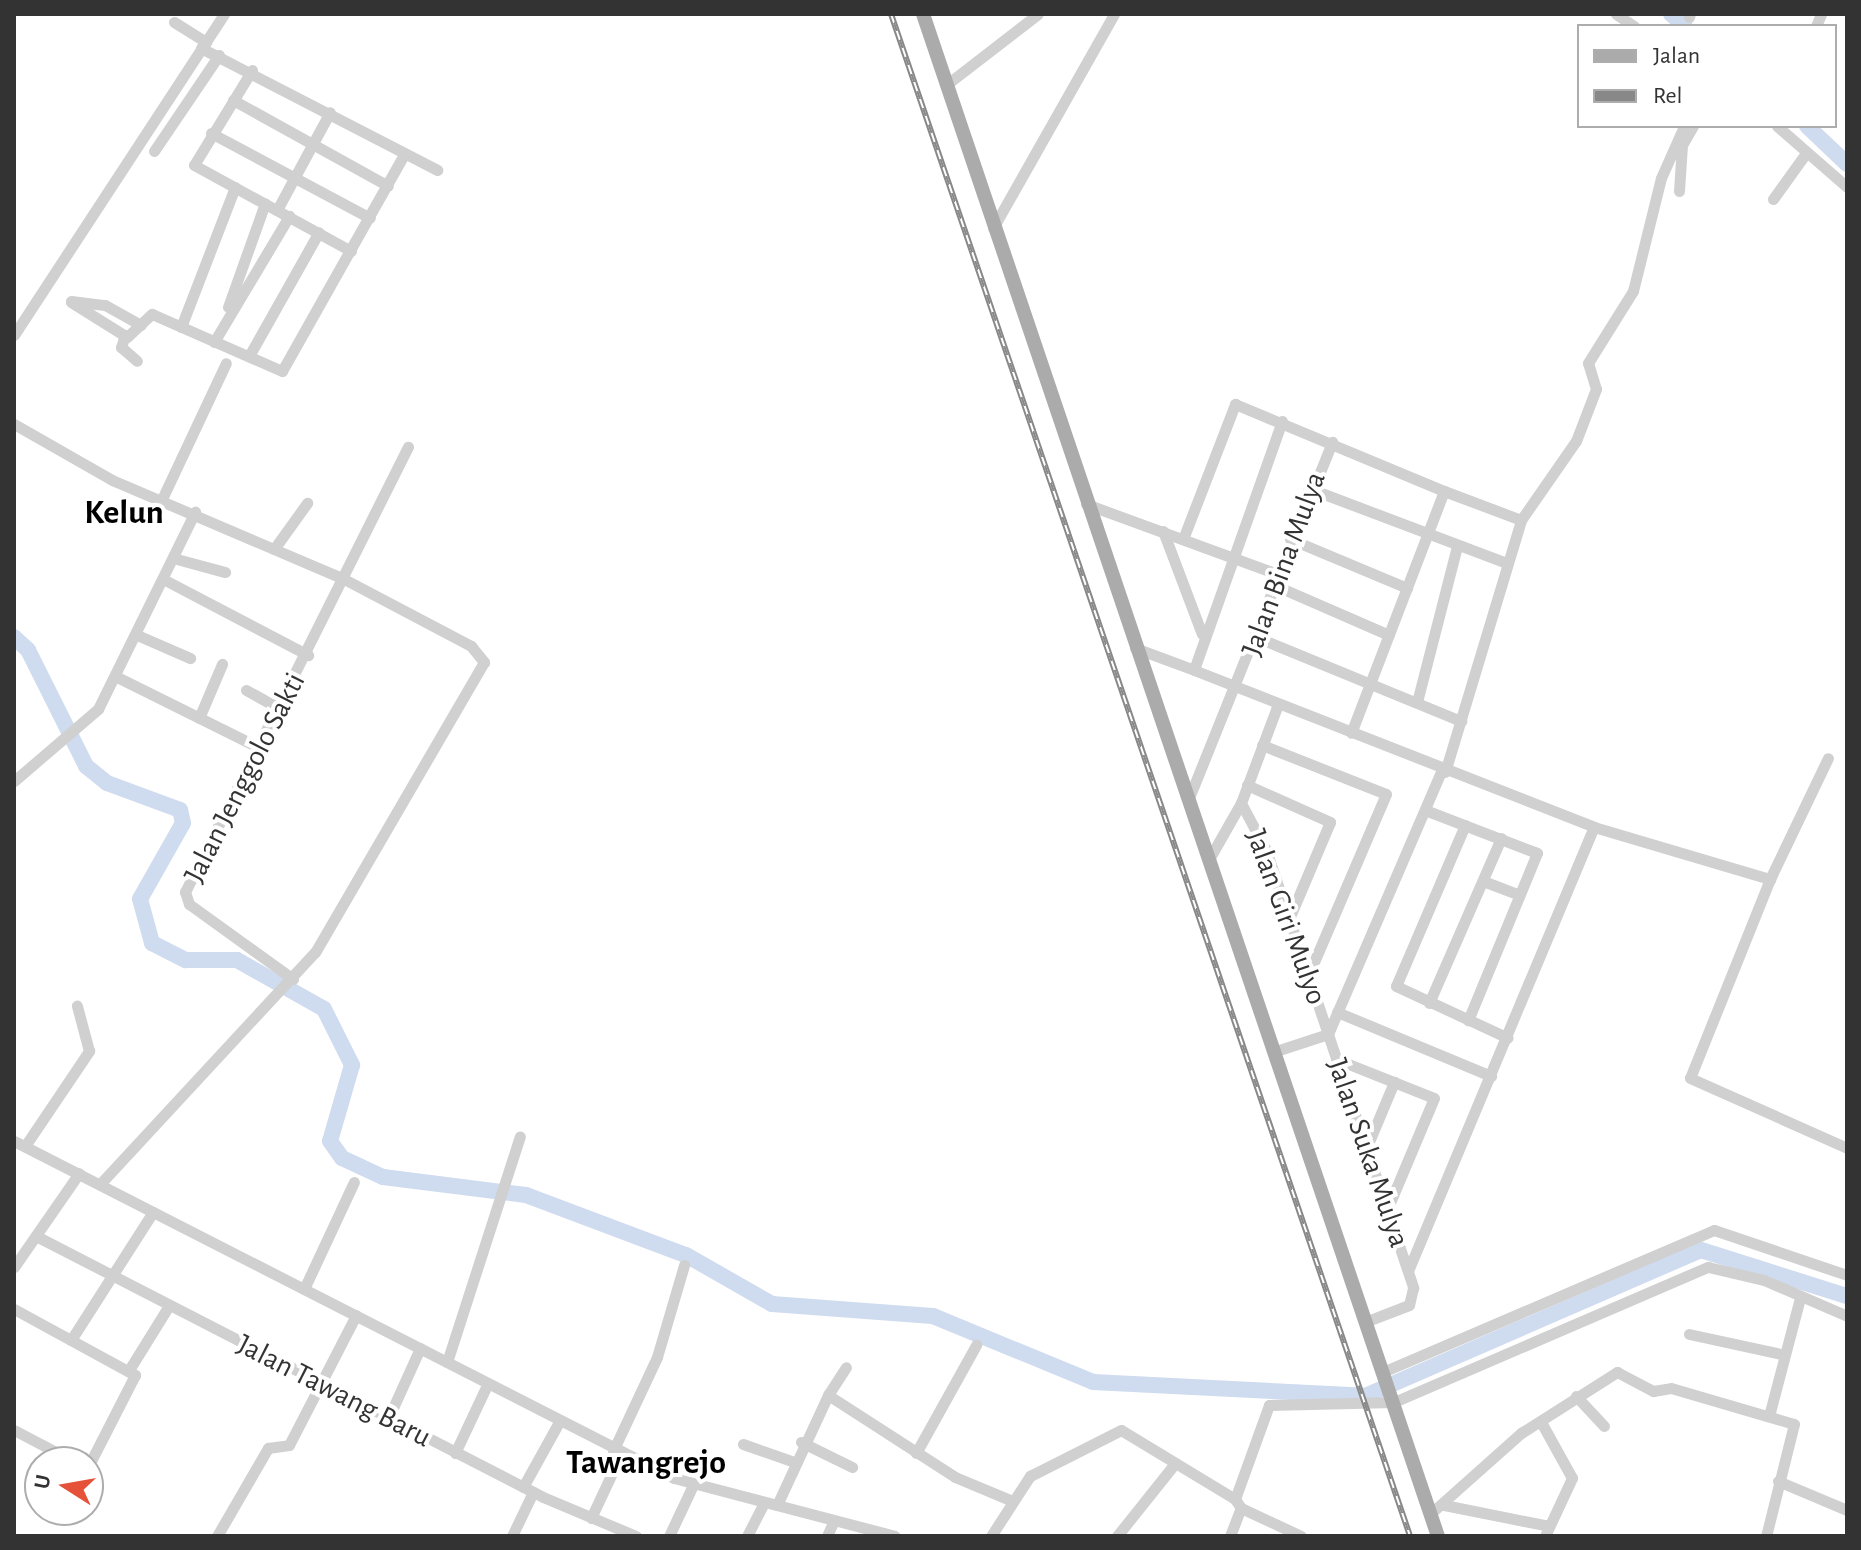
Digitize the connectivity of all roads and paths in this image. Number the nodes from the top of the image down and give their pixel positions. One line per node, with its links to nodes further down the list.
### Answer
1 (224, 14): 6 (street)
2 (923, 14): 9 (main road)
3 (1038, 14): 9 (street)
4 (1114, 14): 31 (street)
5 (174, 22): 6 (street)
6 (203, 45): 7 (street); 37 (street)
7 (219, 55): 8 (street); 17 (street)
8 (252, 70): 10 (street); 11 (street)
9 (946, 85): 31 (main road)
10 (233, 100): 15 (street); 16 (street)
11 (330, 112): 16 (street); 18 (street)
12 (1683, 128): 53 (street)
13 (1692, 128): 25 (street)
14 (1779, 128): 19 (street)
15 (211, 133): 21 (street); 23 (street)
16 (313, 144): 21 (street); 22 (street)
17 (154, 151)
18 (405, 153): 20 (street); 22 (street)
19 (1806, 153): 24 (street); 26 (street)
20 (437, 170)
21 (295, 176): 28 (street); 30 (street)
22 (388, 186): 30 (street)
23 (235, 187): 27 (street); 35 (street)
24 (1847, 187)
25 (1679, 191)
26 (1773, 199)
27 (265, 203): 28 (street); 36 (street)
28 (277, 210): 29 (street)
29 (289, 216): 32 (street); 36 (street)
30 (370, 218): 33 (street)
31 (993, 228): 51 (main road)
32 (319, 232): 33 (street); 40 (street)
33 (351, 251): 40 (street)
34 (141, 325): 35 (street); 38 (street); 38 (street)
35 (181, 327): 39 (street)
36 (220, 330): 39 (street)
37 (14, 335)
38 (125, 335): 41 (street)
39 (214, 342): 40 (street)
40 (249, 356)
41 (137, 361)
42 (226, 363): 49 (street)
43 (1282, 421): 45 (street); 56 (street); 60 (street)
44 (14, 424): 49 (street)
45 (1332, 442): 47 (street, Jalan Bina Mulya); 48 (street)
46 (408, 447): 65 (street, Jalan Jenggolo Sakti)
47 (1308, 488): 55 (street); 57 (street, Jalan Bina Mulya)
48 (1444, 491): 53 (street); 55 (street)
49 (162, 499): 52 (street)
50 (307, 503): 59 (street)
51 (1085, 504): 54 (street); 72 (main road)
52 (195, 512): 59 (street); 61 (street)
53 (1521, 520): 62 (street)
54 (1163, 531): 56 (street); 69 (street)
55 (1428, 536): 58 (street); 67 (street)
56 (1183, 539): 60 (street)
57 (1290, 539): 66 (street, Jalan Bina Mulya); 67 (street)
58 (1457, 546): 62 (street); 81 (street)
59 (274, 549): 65 (street)
60 (1228, 557): 66 (street); 69 (street)
61 (173, 558): 63 (street); 64 (street)
62 (1506, 563): 85 (street)
63 (225, 572)
64 (163, 579): 68 (street); 73 (street)
65 (344, 579): 73 (street, Jalan Jenggolo Sakti); 105 (street)
66 (1275, 580): 70 (street); 71 (street, Jalan Bina Mulya)
67 (1407, 588): 70 (street)
68 (137, 635): 74 (street); 77 (street)
69 (1202, 635): 76 (street)
70 (1389, 635): 78 (street)
71 (1256, 637): 78 (street); 79 (street, Jalan Bina Mulya)
72 (1135, 647): 76 (street); 93 (main road)
73 (308, 655): 83 (street, Jalan Jenggolo Sakti)
74 (190, 658)
75 (222, 664): 84 (street)
76 (1194, 670): 79 (street)
77 (117, 677): 84 (street); 91 (street)
78 (1371, 684): 81 (street); 86 (street)
79 (1238, 687): 82 (street); 93 (street, Jalan Bina Mulya)
80 (246, 690): 83 (street)
81 (1417, 702): 85 (street)
82 (1278, 704): 86 (street); 87 (street)
83 (280, 709): 88 (street, Jalan Jenggolo Sakti)
84 (199, 718): 88 (street)
85 (1461, 721): 90 (street)
86 (1351, 733): 90 (street)
87 (1262, 745): 92 (street); 104 (street)
88 (260, 748): 105 (street, Jalan Jenggolo Sakti)
89 (1828, 758): 100 (street)
90 (1443, 772): 95 (street); 97 (street)
91 (14, 781)
92 (1247, 785): 94 (street); 103 (street)
93 (1189, 798): 99 (main road)
94 (1241, 803): 99 (street); 103 (street, Jalan Giri Mulyo)
95 (1425, 810): 96 (street); 108 (street)
96 (1465, 825): 98 (street); 106 (street)
97 (1594, 827): 100 (street); 111 (street)
98 (1501, 838): 101 (street); 102 (street)
99 (1208, 861): 112 (main road)
100 (1770, 879): 118 (street)
101 (1483, 881): 102 (street); 106 (street)
102 (1519, 895): 109 (street)
103 (1289, 919): 104 (street, Jalan Giri Mulyo)
104 (1308, 976): 110 (street, Jalan Giri Mulyo)
105 (292, 980): 122 (street)
106 (1429, 1003): 109 (street)
107 (77, 1006): 117 (street)
108 (1337, 1012): 110 (street); 114 (street)
109 (1468, 1020): 111 (street)
110 (1328, 1034): 112 (street); 113 (street, Jalan Suka Mulya)
111 (1508, 1038): 114 (street)
112 (1273, 1052): 137 (main road)
113 (1336, 1059): 115 (street); 119 (street, Jalan Suka Mulya)
114 (1491, 1076): 128 (street)
115 (1394, 1082): 119 (street); 123 (street)
116 (520, 1136): 143 (street)
117 (19, 1144): 120 (street)
118 (1847, 1148)
119 (1366, 1149): 123 (street, Jalan Suka Mulya)
120 (79, 1173): 122 (street); 125 (street)
121 (354, 1182): 131 (street)
122 (100, 1184): 124 (street)
123 (1387, 1210): 128 (street, Jalan Suka Mulya)
124 (153, 1212): 130 (street); 131 (street)
125 (36, 1236): 127 (street); 130 (street, Jalan Tawang Baru)
126 (684, 1265): 162 (street)
127 (14, 1267)
128 (1408, 1271): 137 (street)
129 (1847, 1275): 146 (street)
130 (110, 1276): 133 (street, Jalan Tawang Baru); 139 (street)
131 (304, 1289): 135 (street)
132 (1800, 1298): 136 (street); 142 (street); 151 (street)
133 (168, 1307): 145 (street); 148 (street, Jalan Tawang Baru)
134 (16, 1315): 139 (street)
135 (356, 1315): 141 (street); 148 (street)
136 (1847, 1316)
137 (1365, 1322): 146 (main road)
138 (1689, 1334): 142 (street)
139 (71, 1340): 145 (street)
140 (976, 1345): 164 (street)
141 (420, 1348): 143 (street); 153 (street)
142 (1781, 1354): 152 (street)
143 (447, 1362): 147 (street)
144 (846, 1367): 149 (street)
145 (129, 1370): 161 (street)
146 (1386, 1374): 151 (main road)
147 (488, 1383): 154 (street); 163 (street)
148 (321, 1385): 153 (street, Jalan Tawang Baru); 181 (street)
149 (828, 1395): 158 (street); 164 (street)
150 (1576, 1396): 152 (street); 155 (street); 156 (street)
151 (1394, 1400): 173 (street); 177 (main road)
152 (1769, 1416): 168 (street)
153 (388, 1419): 163 (street, Jalan Tawang Baru)
154 (559, 1422): 162 (street); 170 (street)
155 (1541, 1422): 175 (street); 180 (street)
156 (1604, 1426)
157 (14, 1430): 160 (street)
158 (801, 1442): 165 (street); 166 (street)
159 (743, 1444): 165 (street)
160 (44, 1446)
161 (99, 1446)
162 (617, 1452): 169 (street); 178 (street)
163 (455, 1453): 170 (street, Jalan Tawang Baru)
164 (916, 1453): 171 (street)
165 (794, 1462): 174 (street)
166 (852, 1467)
167 (1172, 1467): 171 (street); 173 (street); 189 (street)
168 (1778, 1481): 176 (street); 193 (street)
169 (693, 1485): 172 (street); 184 (street)
170 (528, 1489): 178 (street, Jalan Tawang Baru); 182 (street)
171 (1010, 1500): 188 (street)
172 (764, 1502): 174 (street); 185 (street)
173 (1238, 1503): 190 (street); 191 (street)
174 (777, 1505): 179 (street)
175 (1444, 1505): 177 (street); 180 (street)
176 (1847, 1510)
177 (1430, 1514): 192 (main road)
178 (591, 1518): 183 (street, Jalan Tawang Baru)
179 (834, 1520): 186 (street); 187 (street)
180 (1547, 1531)
181 (217, 1536)
182 (512, 1536)
183 (636, 1536)
184 (669, 1536)
185 (747, 1536)
186 (827, 1536)
187 (894, 1536)
188 (991, 1536)
189 (1117, 1536)
190 (1230, 1536)
191 (1301, 1536)
192 (1438, 1536)
193 (1766, 1536)

